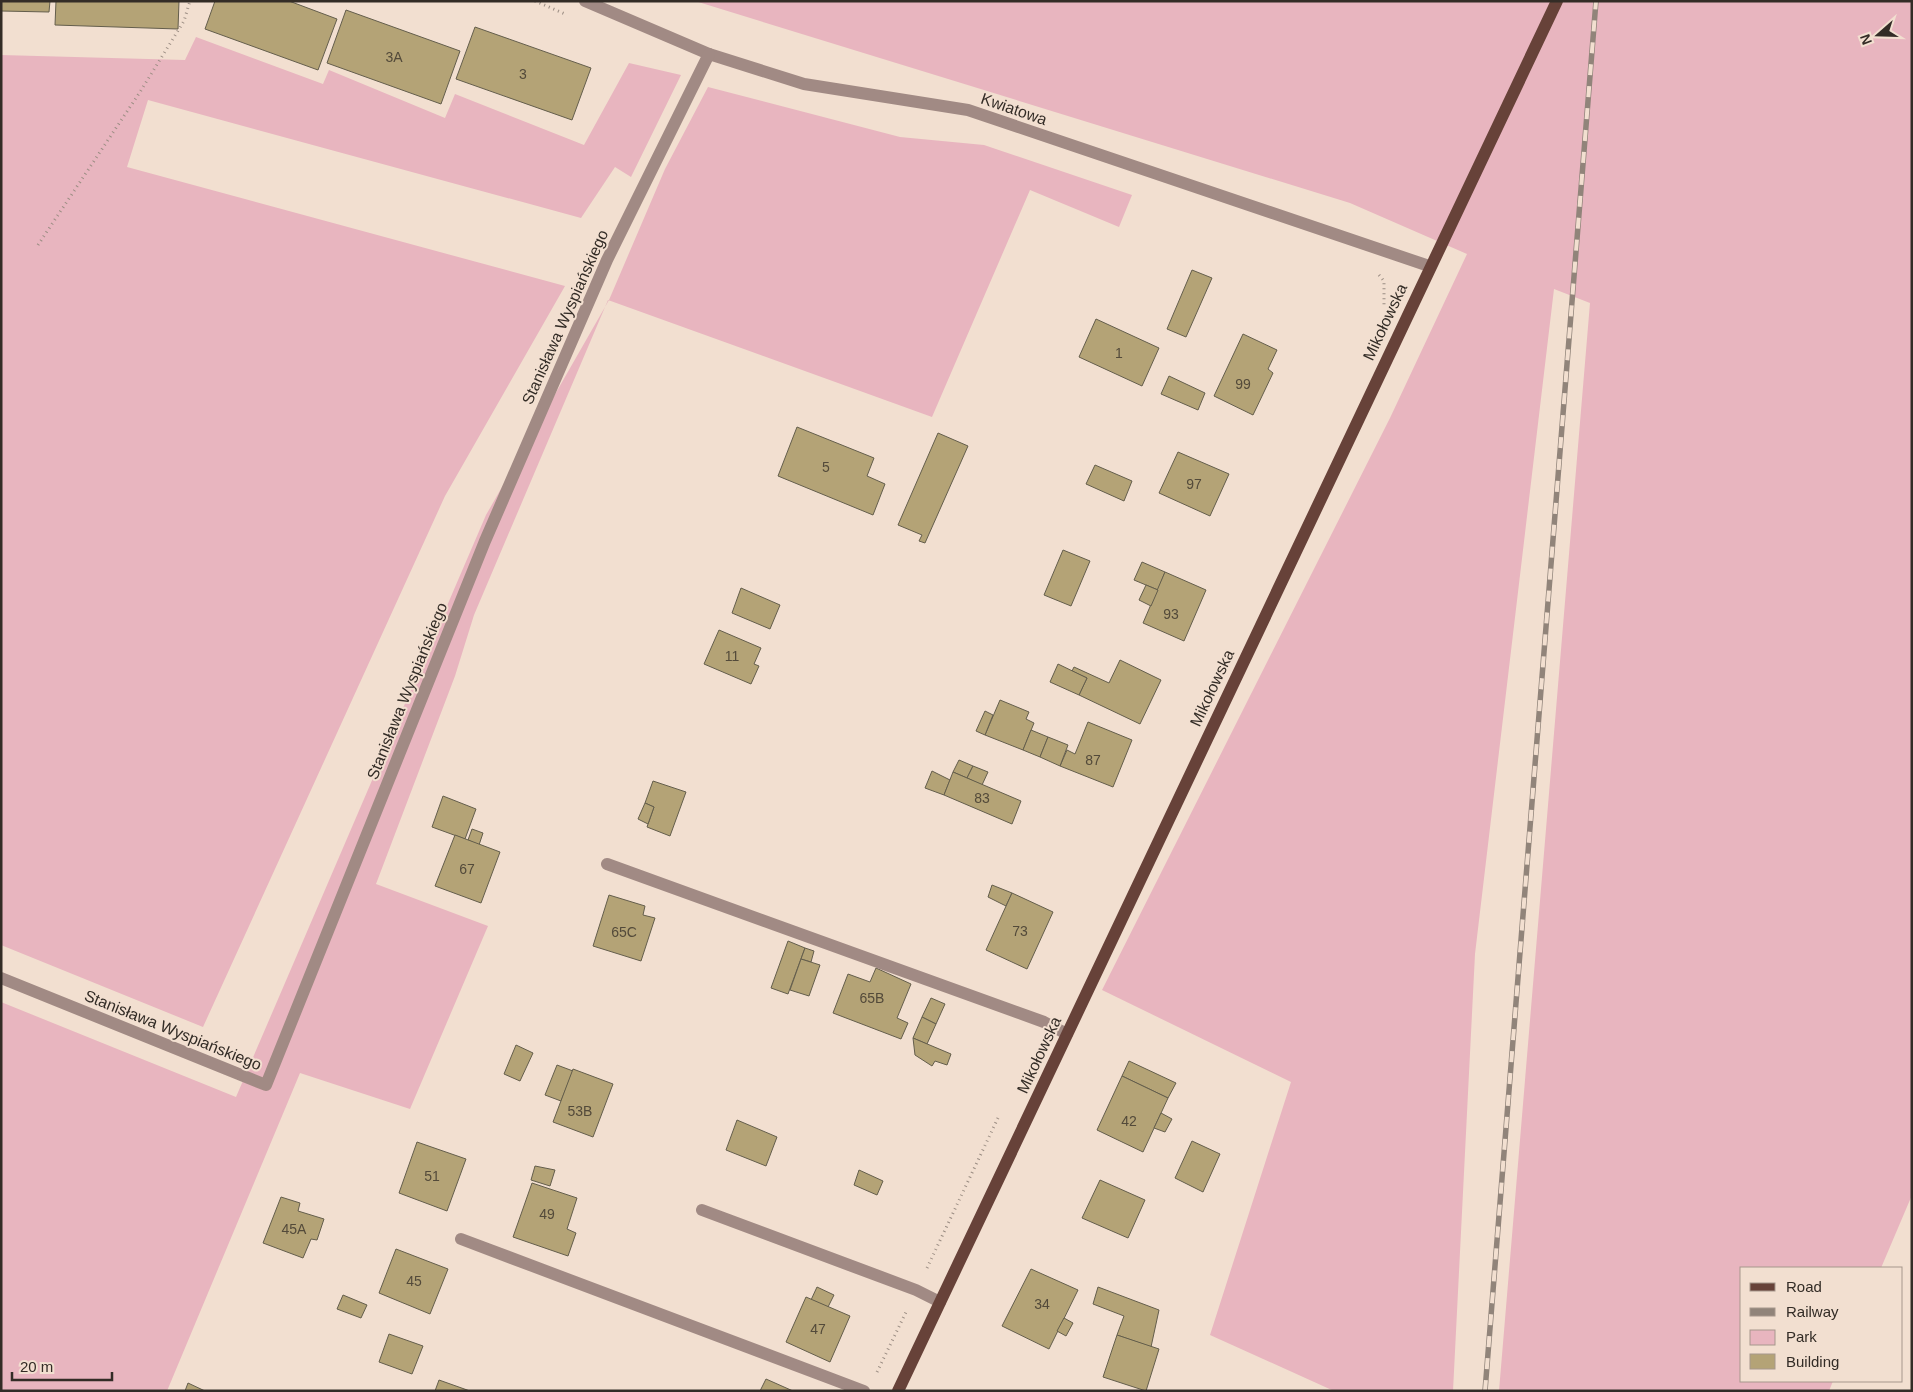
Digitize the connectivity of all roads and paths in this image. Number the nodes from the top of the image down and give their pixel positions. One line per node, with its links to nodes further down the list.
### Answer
1 (190, 1): 7 (path)
2 (535, 1): 5 (path)
3 (585, 1): 6 (street, Kwiatowa)
4 (1557, 1): 8 (main road, Mikołowska)
5 (567, 14)
6 (709, 54): 8 (street, Kwiatowa); 12 (street, Stanisława Wyspiańskiego)
7 (38, 245)
8 (1430, 266): 13 (main road, Mikołowska)
9 (1377, 272): 10 (path)
10 (1380, 315)
11 (607, 864): 13 (street)
12 (1, 978)
13 (1067, 1034): 18 (main road, Mikołowska)
14 (1000, 1114): 17 (path)
15 (702, 1210): 17 (street)
16 (462, 1239): 20 (street)
17 (916, 1290): 18 (street); 19 (path)
18 (940, 1302): 21 (main road, Mikołowska)
19 (876, 1374)
20 (864, 1391)
21 (898, 1391)

